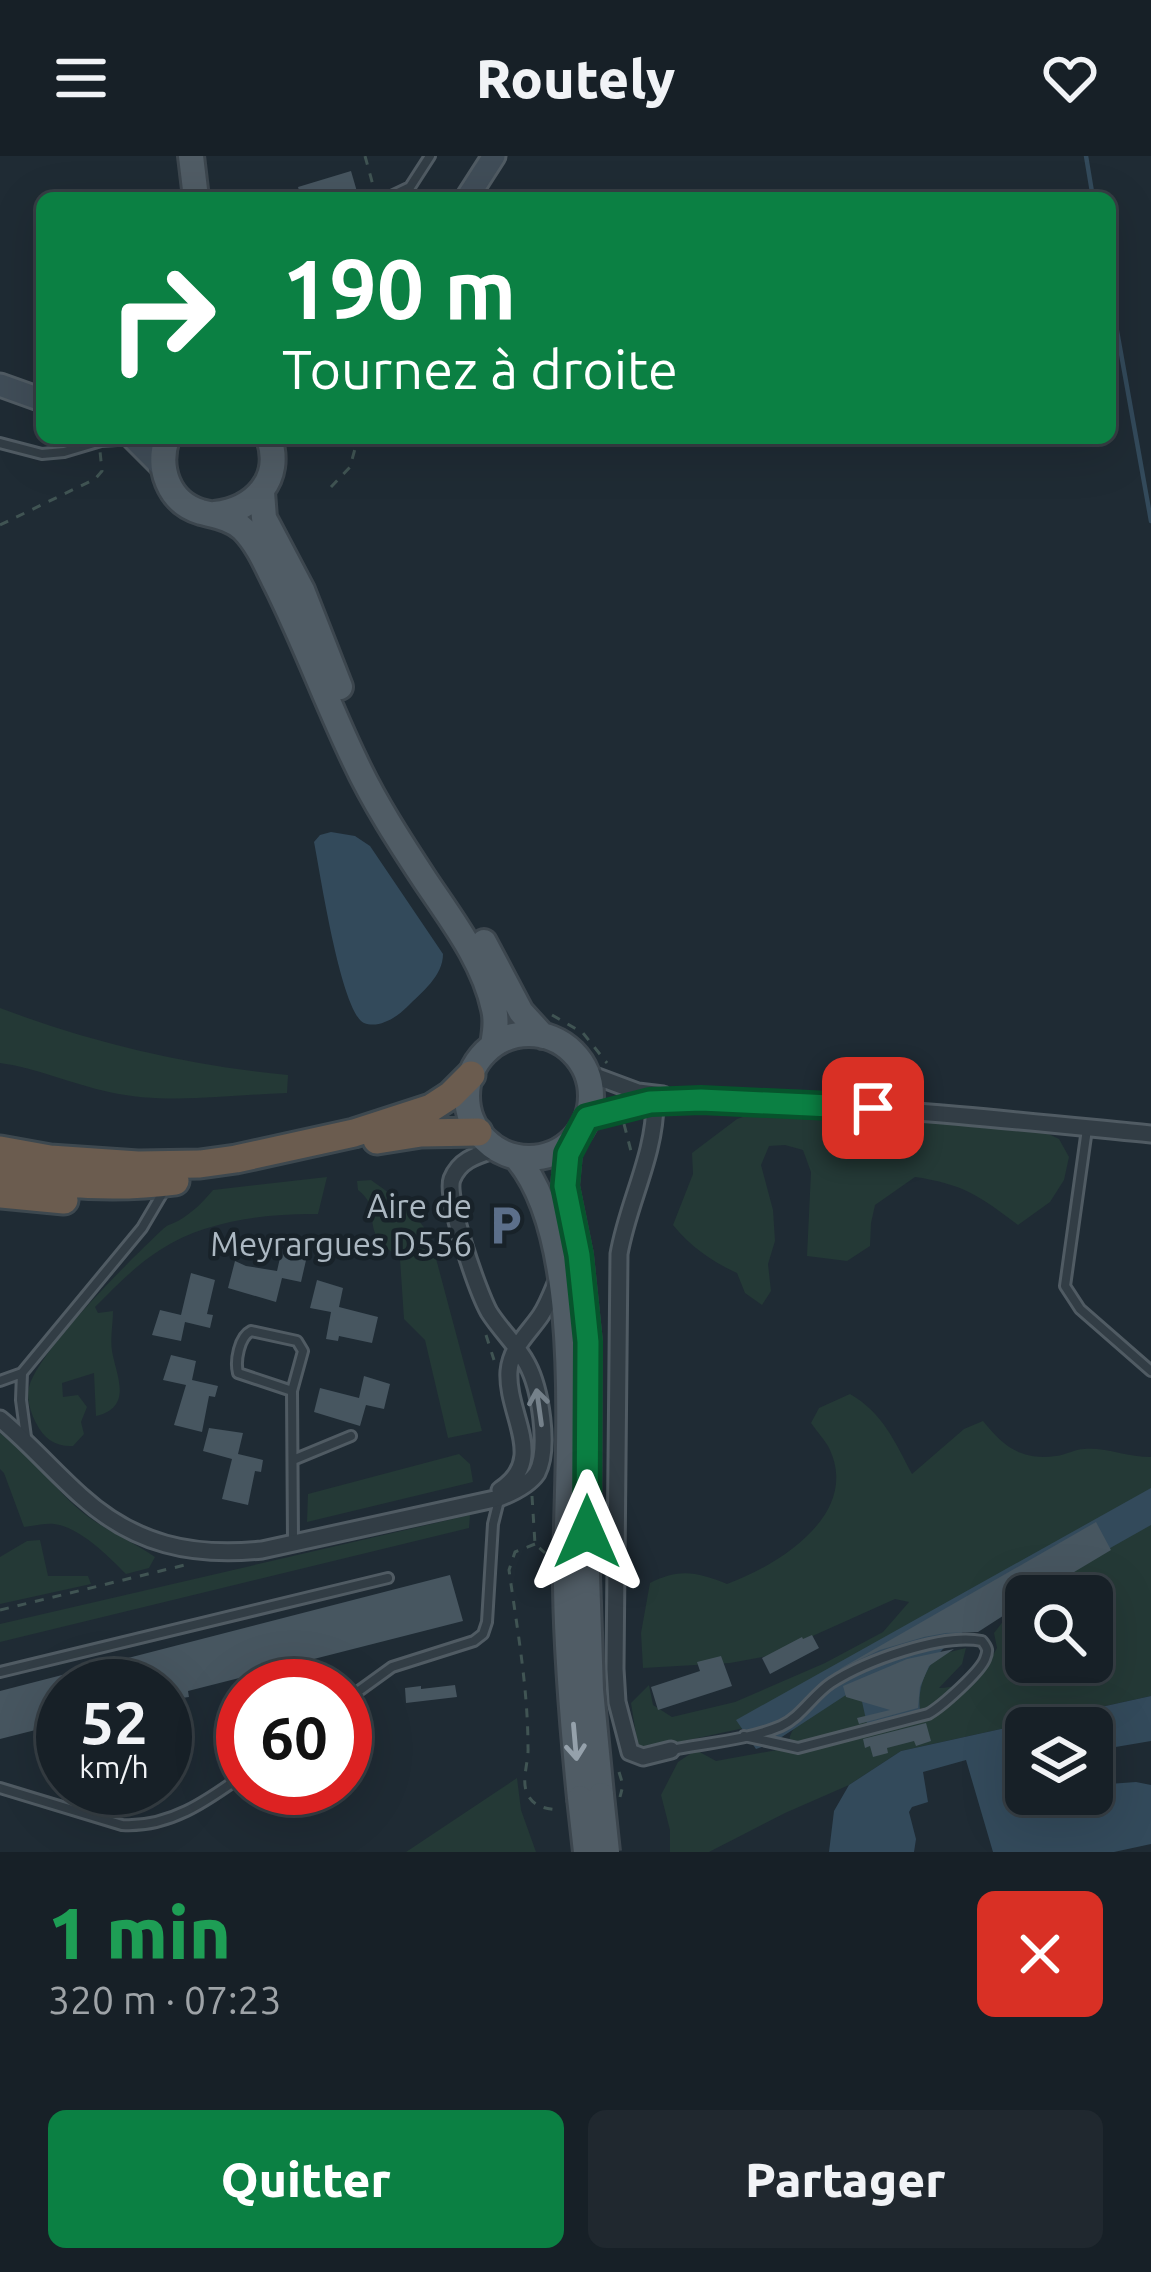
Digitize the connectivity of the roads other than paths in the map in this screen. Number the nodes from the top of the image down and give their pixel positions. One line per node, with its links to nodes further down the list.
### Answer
1 (186, 156): 4 (main road); 5 (main road)
2 (430, 156): 6 (lane)
3 (494, 156): 7 (main road)
4 (187, 192)
5 (195, 192)
6 (400, 192)
7 (471, 192)
8 (0, 385): 9 (main road)
9 (36, 398)
10 (0, 443): 11 (lane)
11 (92, 444)
12 (139, 444): 15 (main road)
13 (165, 444): 15 (main road)
14 (275, 444): 16 (main road)
15 (162, 467): 17 (main road)
16 (262, 492): 17 (main road); 18 (main road)
17 (215, 514): 19 (main road)
18 (544, 1024): 19 (main road); 20 (main road)
19 (493, 1045): 21 (main road)
20 (598, 1070): 22 (street); 24 (main road)
21 (470, 1075): 28 (main road); 31 (highway)
22 (701, 1100): 23 (street); 25 (street)
23 (655, 1102): 24 (street); 52 (street)
24 (580, 1128): 28 (main road); 55 (main road)
25 (1087, 1128): 27 (street); 37 (lane)
26 (0, 1134): 31 (highway)
27 (1151, 1134)
28 (497, 1146): 33 (highway); 35 (main road); 36 (street)
29 (0, 1150): 31 (highway)
30 (0, 1160): 31 (highway)
31 (118, 1173): 32 (highway); 33 (highway)
32 (0, 1174)
33 (168, 1182): 34 (highway); 38 (lane)
34 (0, 1194)
35 (560, 1275): 36 (street); 55 (main road, one-way to 55)
36 (516, 1347): 45 (street, one-way to 36); 46 (street)
37 (1151, 1371)
38 (22, 1373): 39 (lane); 43 (lane)
39 (0, 1381)
40 (292, 1391): 40 (lane); 44 (lane)
41 (0, 1419): 43 (street)
42 (351, 1436): 44 (lane)
43 (26, 1441): 47 (street)
44 (292, 1460): 47 (lane)
45 (499, 1498): 46 (street); 50 (lane)
46 (464, 1505): 47 (street)
47 (293, 1543)
48 (388, 1577): 49 (lane)
49 (0, 1672)
50 (372, 1681)
51 (744, 1736): 51 (lane); 52 (lane)
52 (671, 1750)
53 (0, 1788): 54 (lane)
54 (216, 1795)
55 (590, 1796): 56 (main road, bridge); 57 (main road, bridge)
56 (586, 1852)
57 (607, 1852)

